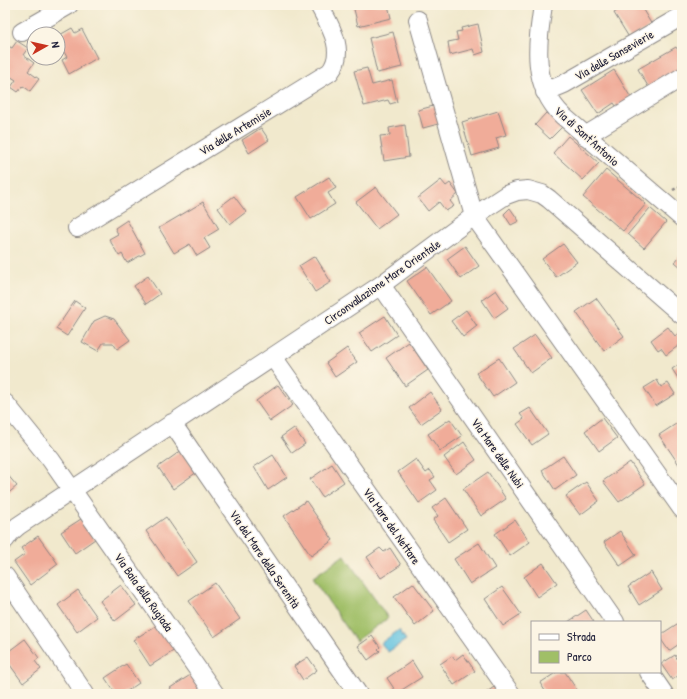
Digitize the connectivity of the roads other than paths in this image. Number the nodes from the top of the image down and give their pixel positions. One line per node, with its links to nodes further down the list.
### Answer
1 (69, 5): 6 (street)
2 (319, 5): 12 (street, Via delle Artemisie)
3 (543, 5): 8 (street, Via di Sant'Antonio)
4 (682, 16): 8 (street, Via delle Sansevierie)
5 (418, 20): 10 (street)
6 (22, 32)
7 (682, 77): 9 (street)
8 (545, 92): 9 (street, Via di Sant'Antonio)
9 (585, 136): 11 (street, Via di Sant'Antonio)
10 (474, 216): 13 (street, Circonvallazione Mare Orientale); 14 (street, Circonvallazione Mare Orientale); 19 (street)
11 (682, 218)
12 (77, 228)
13 (381, 285): 15 (street, Circonvallazione Mare Orientale); 22 (street, Via Mare delle Nubi)
14 (682, 314)
15 (273, 357): 17 (street, Circonvallazione Mare Orientale); 27 (street, Via Mare del Nettare)
16 (5, 403): 18 (street)
17 (172, 423): 18 (street, Circonvallazione Mare Orientale); 26 (street, Via del Mare della Serenità)
18 (73, 490): 20 (street, Circonvallazione Mare Orientale); 25 (street, Via Baia della Rugiada)
19 (682, 509)
20 (5, 540)
21 (5, 576): 24 (street)
22 (614, 621)
23 (650, 673): 28 (street)
24 (85, 694)
25 (216, 694)
26 (358, 694)
27 (511, 694)
28 (664, 694)

